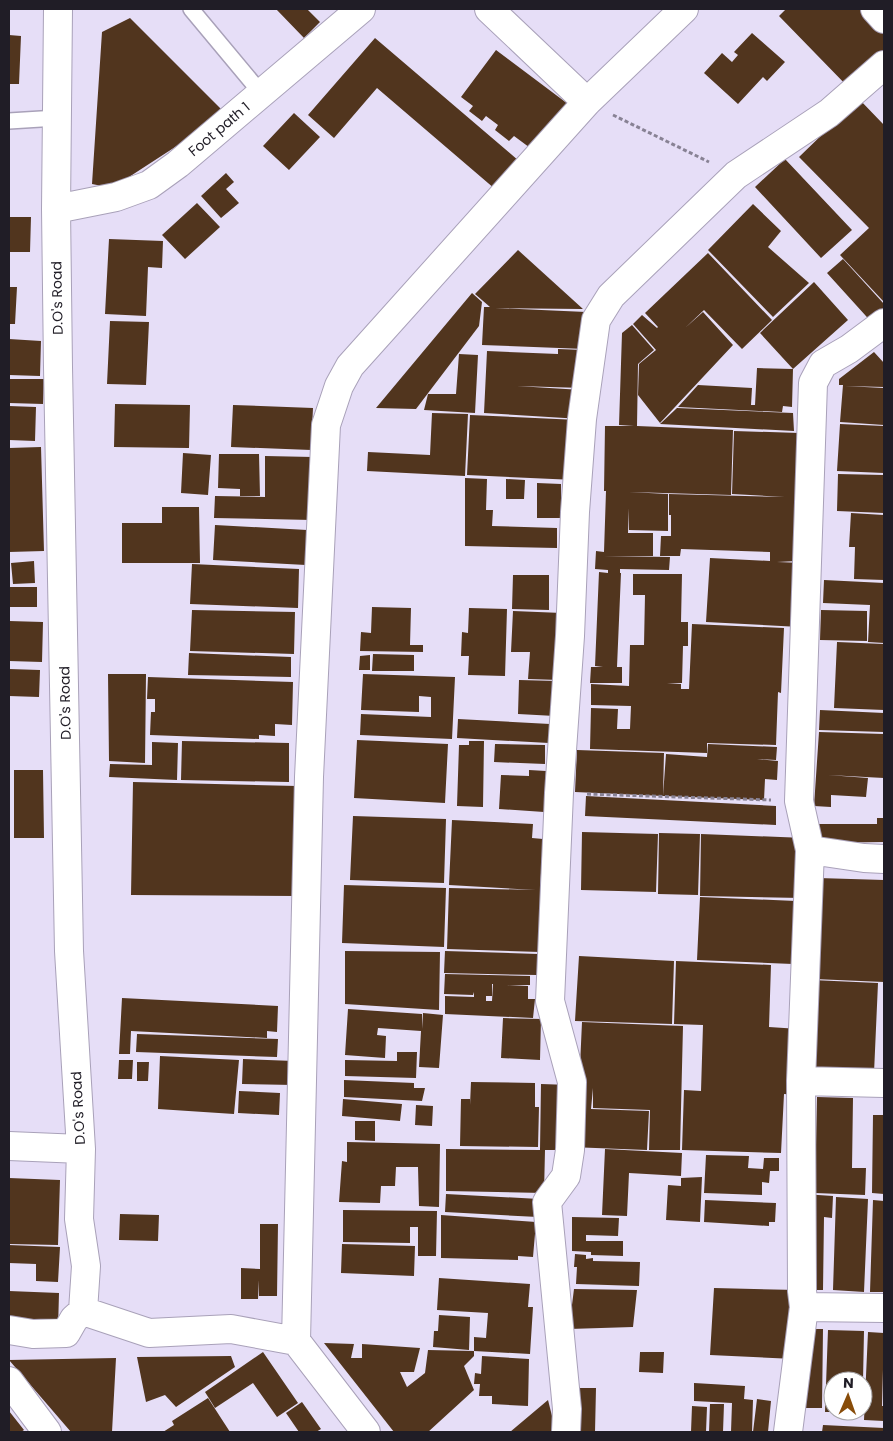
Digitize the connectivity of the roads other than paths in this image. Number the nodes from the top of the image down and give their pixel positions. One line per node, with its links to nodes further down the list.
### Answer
1 (58, 9): 11 (street, D.O's Road)
2 (191, 9): 9 (lane)
3 (361, 9): 9 (street, Foot path 1)
4 (489, 9): 10 (street)
5 (684, 9): 10 (street)
6 (875, 9): 7 (street)
7 (884, 19)
8 (884, 65): 29 (street)
9 (261, 93): 13 (street, Foot path 1)
10 (587, 102): 25 (street)
11 (57, 118): 12 (lane); 13 (street, D.O's Road)
12 (9, 121)
13 (56, 209): 20 (street, D.O's Road)
14 (884, 323): 15 (street)
15 (810, 850): 16 (street); 17 (street)
16 (884, 858)
17 (801, 1081): 18 (street); 21 (street)
18 (884, 1083)
19 (9, 1146): 20 (street)
20 (81, 1149): 23 (street, D.O's Road)
21 (804, 1307): 22 (street); 30 (street)
22 (884, 1308)
23 (83, 1311): 24 (street); 25 (street)
24 (9, 1330)
25 (296, 1342): 28 (street)
26 (9, 1381): 27 (street)
27 (47, 1432)
28 (366, 1432)
29 (566, 1432)
30 (788, 1432)

